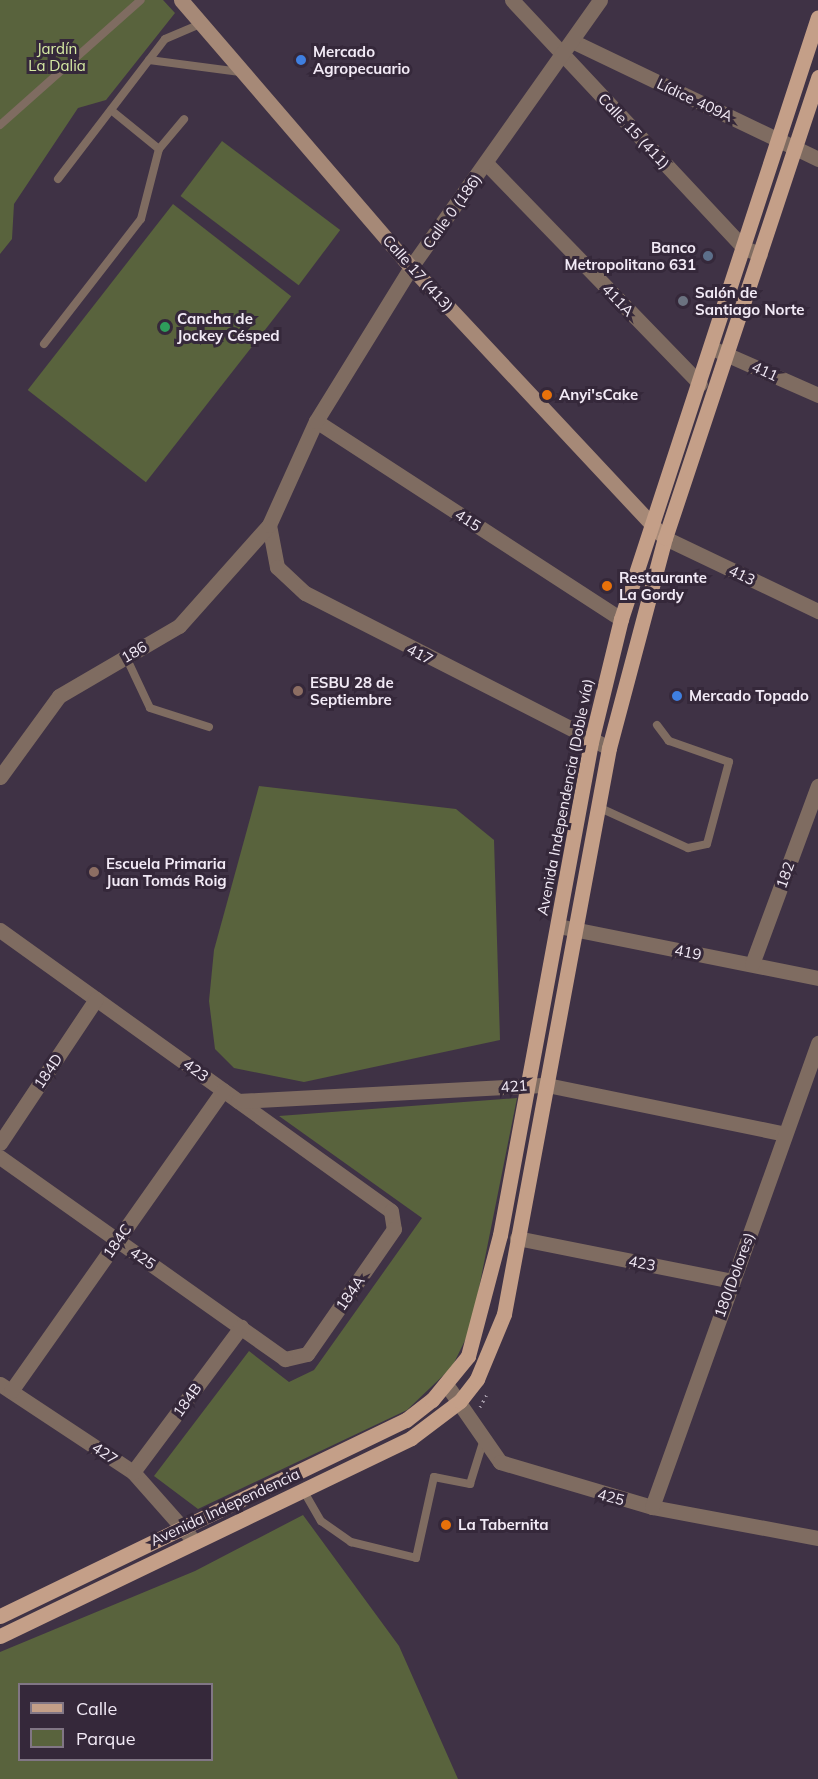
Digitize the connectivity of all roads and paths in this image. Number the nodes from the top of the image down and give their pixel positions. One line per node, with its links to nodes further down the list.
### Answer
1 (141, 0): 14 (lane)
2 (181, 0): 6 (main road, Calle 17 (413))
3 (512, 0): 8 (street, Calle 15 (411))
4 (600, 0): 7 (street, Calle 0 (186))
5 (818, 17): 15 (main road, Avenida Independencia (Doble vía))
6 (200, 24): 9 (lane); 10 (main road, Calle 17 (413))
7 (572, 41): 8 (street, Calle 0 (186)); 15 (street, Lídice 409A)
8 (563, 56): 19 (street, Calle 0 (186)); 21 (street, Calle 15 (411))
9 (149, 60): 10 (lane); 12 (lane)
10 (242, 72): 23 (main road, Calle 17 (413))
11 (818, 77): 16 (main road)
12 (111, 110): 17 (lane); 20 (lane)
13 (184, 119): 17 (lane)
14 (0, 125)
15 (777, 138): 16 (street, Lídice 409A); 21 (main road, Avenida Independencia (Doble vía))
16 (795, 148): 18 (street, Lídice 409A); 22 (main road)
17 (159, 149): 24 (lane)
18 (818, 159)
19 (487, 164): 23 (street, Calle 0 (186)); 27 (street, 411A)
20 (58, 179)
21 (744, 248): 22 (street, Calle 15 (411)); 25 (main road, Avenida Independencia (Doble vía))
22 (760, 254): 26 (main road)
23 (411, 267): 29 (street, Calle 0 (186)); 30 (main road, Calle 17 (413))
24 (44, 344)
25 (712, 348): 26 (street, 411); 27 (main road, Avenida Independencia (Doble vía))
26 (728, 354): 28 (street, 411); 32 (main road)
27 (700, 384): 30 (main road, Avenida Independencia (Doble vía))
28 (818, 395)
29 (316, 421): 31 (street, Calle 0 (186)); 34 (street, 415)
30 (650, 521): 32 (main road, Calle 17 (413)); 34 (main road, Avenida Independencia (Doble vía))
31 (269, 525): 35 (street, 186); 38 (street, 417)
32 (665, 538): 33 (street, 413); 39 (main road)
33 (818, 611)
34 (621, 619): 38 (main road, Avenida Independencia (Doble vía))
35 (126, 657): 37 (lane); 40 (street, 186)
36 (657, 725): 42 (lane)
37 (209, 727)
38 (591, 742): 39 (street, 417); 43 (main road, Avenida Independencia (Doble vía))
39 (609, 748): 42 (main road)
40 (0, 777)
41 (818, 786): 46 (street, 182)
42 (598, 807): 45 (main road)
43 (558, 926): 45 (street, 419); 50 (main road, Avenida Independencia (Doble vía))
44 (0, 930): 48 (street, 423)
45 (576, 930): 46 (street, 419); 51 (main road)
46 (752, 964): 47 (street, 419)
47 (818, 978)
48 (96, 999): 52 (street, 423); 55 (street, 184D)
49 (818, 1043): 54 (street, 180(Dolores))
50 (529, 1084): 51 (street, 421); 53 (street, 421); 63 (main road, Avenida Independencia (Doble vía))
51 (547, 1085): 54 (street, 421); 58 (main road)
52 (223, 1090): 53 (street, 423); 59 (street, 184C)
53 (238, 1101): 57 (street, 423)
54 (785, 1134): 60 (street, 180(Dolores))
55 (0, 1143)
56 (0, 1157): 59 (street, 425)
57 (391, 1211): 62 (street, 184A)
58 (517, 1238): 60 (street, 423); 66 (main road)
59 (117, 1240): 61 (street, 425); 65 (street, 184C)
60 (732, 1281): 71 (street, 180(Dolores))
61 (241, 1327): 62 (street, 425); 69 (street, 184B)
62 (285, 1359)
63 (447, 1384): 66 (street, 425); 72 (main road, Avenida Independencia)
64 (492, 1386): 67 (path)
65 (6, 1387): 69 (street, 427)
66 (460, 1401): 67 (street, 425); 70 (main road, Avenida Independencia)
67 (473, 1421): 68 (street, 425)
68 (484, 1438): 70 (lane); 71 (street, 425)
69 (134, 1473): 72 (street, 427)
70 (303, 1490): 74 (main road, Avenida Independencia)
71 (652, 1508): 73 (street, 425)
72 (184, 1528): 74 (street, 427); 75 (main road, Avenida Independencia)
73 (818, 1538)
74 (194, 1541): 76 (main road, Avenida Independencia)
75 (0, 1616)
76 (0, 1636)

